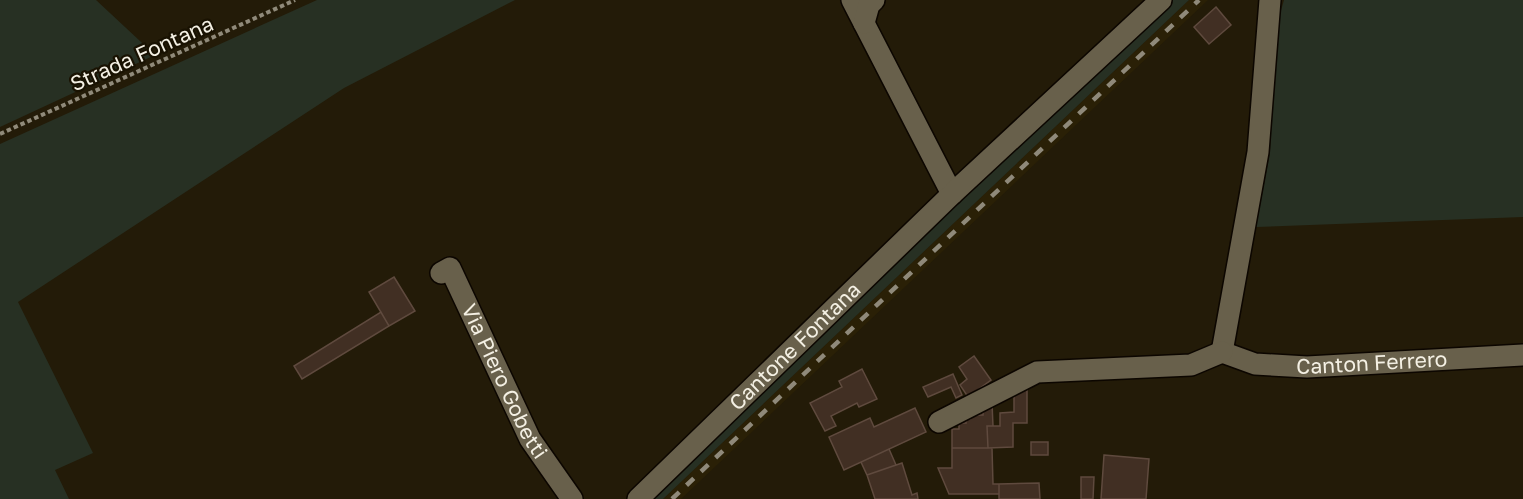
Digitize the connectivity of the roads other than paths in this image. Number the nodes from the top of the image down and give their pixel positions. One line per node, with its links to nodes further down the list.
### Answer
1 (852, 0): 5 (street)
2 (874, 0): 5 (street)
3 (1161, 0): 6 (street, Cantone Fontana)
4 (1270, 0): 8 (street)
5 (864, 23): 6 (street)
6 (952, 194): 12 (street, Cantone Fontana)
7 (441, 273): 11 (street, Via Piero Gobetti)
8 (1222, 352): 9 (street, Canton Ferrero); 10 (street)
9 (1523, 355)
10 (939, 422)
11 (572, 499)
12 (638, 499)

